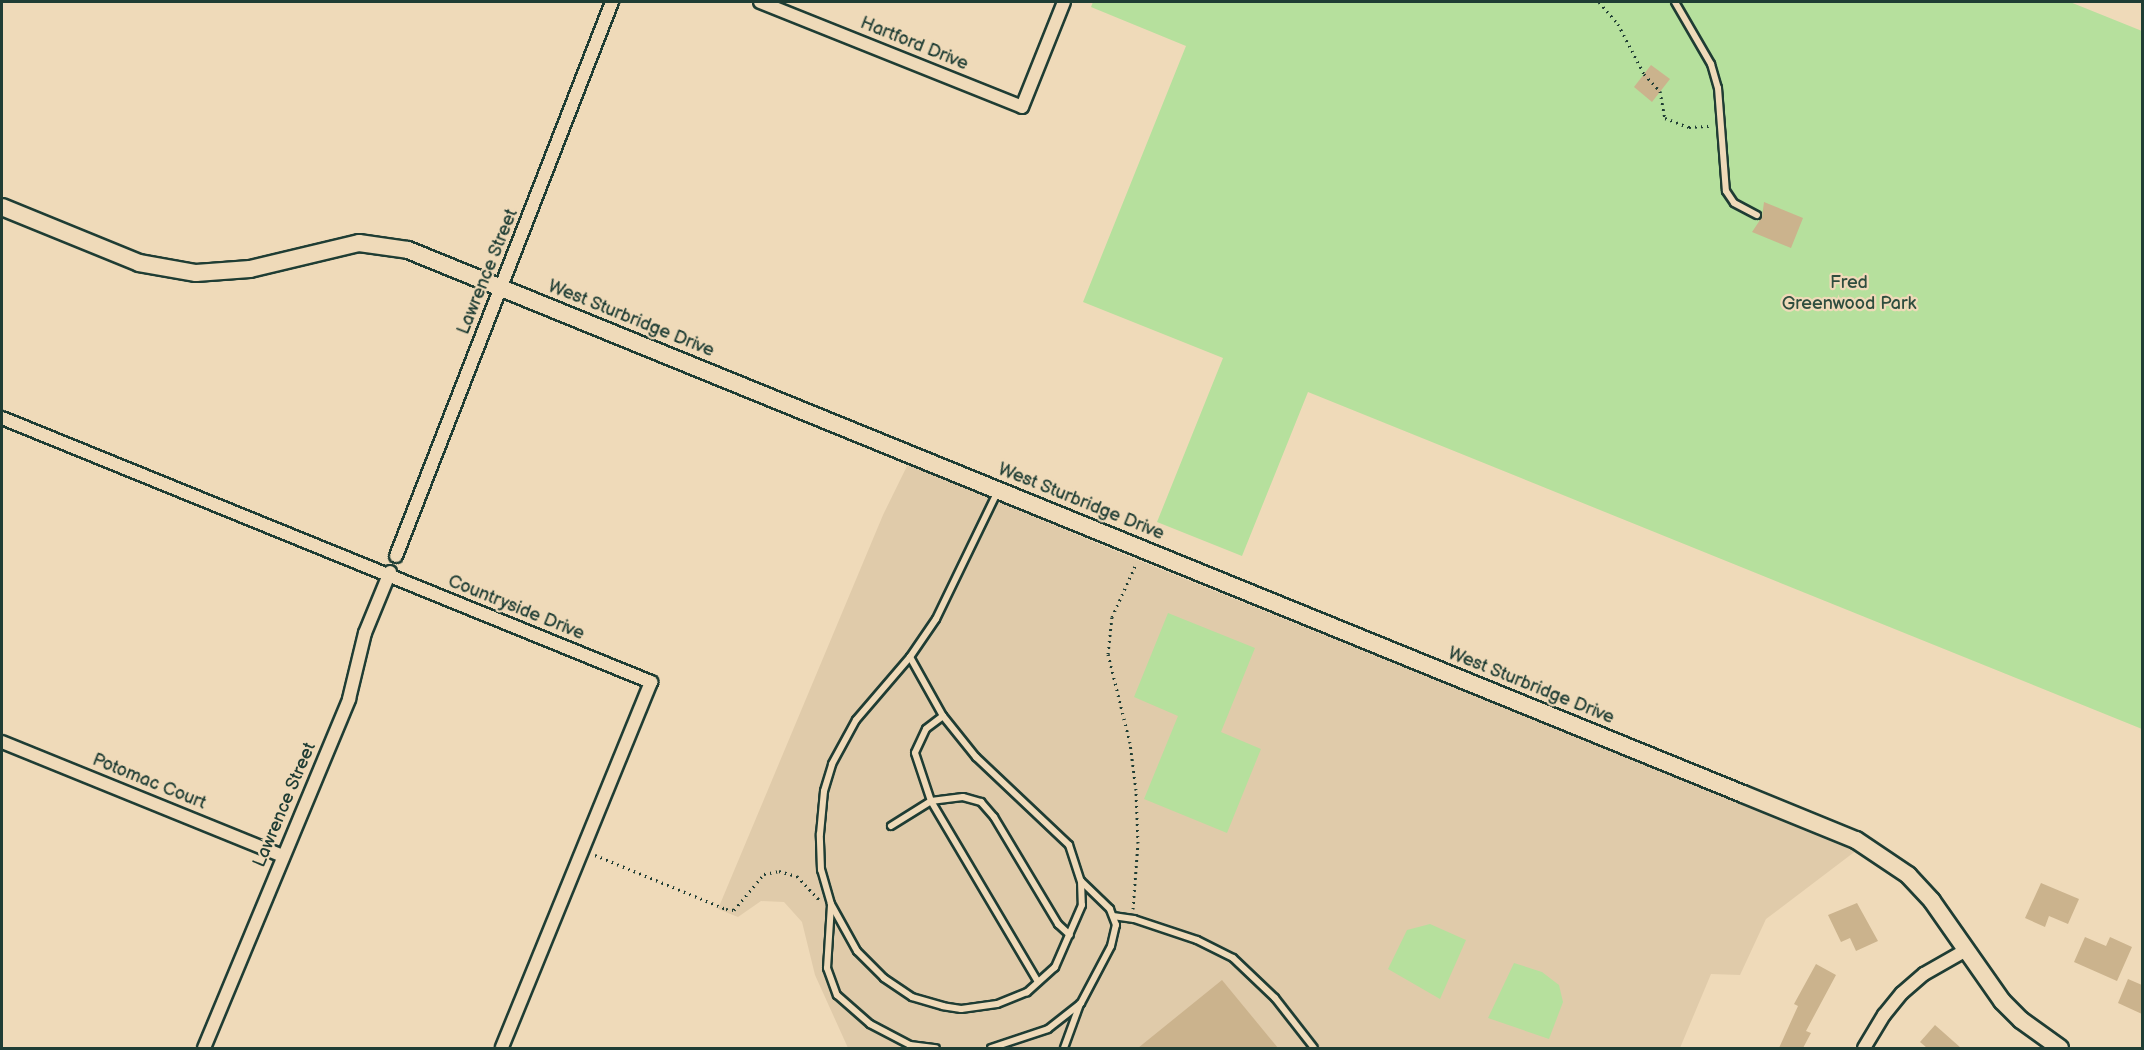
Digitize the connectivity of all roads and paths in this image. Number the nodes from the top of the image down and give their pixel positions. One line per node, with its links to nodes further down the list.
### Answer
1 (612, 2): 9 (street, Lawrence Street)
2 (760, 2): 3 (street, Hartford Drive)
3 (1064, 2)
4 (1599, 2): 6 (path)
5 (1675, 2): 6 (lane)
6 (1722, 126): 8 (lane)
7 (2, 207): 9 (street, West Sturbridge Drive)
8 (1758, 215)
9 (502, 287): 11 (street, West Sturbridge Drive); 13 (street, Lawrence Street)
10 (2, 418): 14 (street, Countryside Drive)
11 (999, 490): 12 (street, West Sturbridge Drive); 15 (lane)
12 (1142, 549): 25 (path); 27 (street, West Sturbridge Drive)
13 (396, 556)
14 (389, 574): 20 (street, Countryside Drive); 21 (street, Lawrence Street)
15 (910, 657): 16 (lane); 23 (lane)
16 (943, 716): 18 (lane); 22 (lane)
17 (2, 742): 21 (street, Potomac Court)
18 (931, 801): 19 (lane); 26 (lane); 28 (lane)
19 (891, 826)
20 (583, 850): 23 (path); 31 (street, Countryside Drive)
21 (283, 856): 30 (street, Lawrence Street)
22 (1081, 881): 24 (lane); 26 (lane)
23 (831, 907): 28 (lane); 32 (lane)
24 (1113, 916): 25 (lane); 29 (lane)
25 (1134, 919): 35 (lane)
26 (1070, 935): 28 (lane)
27 (1966, 950): 36 (street); 37 (street, West Sturbridge Drive)
28 (1038, 982)
29 (1081, 1003): 33 (lane); 34 (lane)
30 (204, 1048)
31 (502, 1048)
32 (936, 1048)
33 (992, 1048)
34 (1064, 1048)
35 (1314, 1048)
36 (1864, 1048)
37 (2060, 1048)

